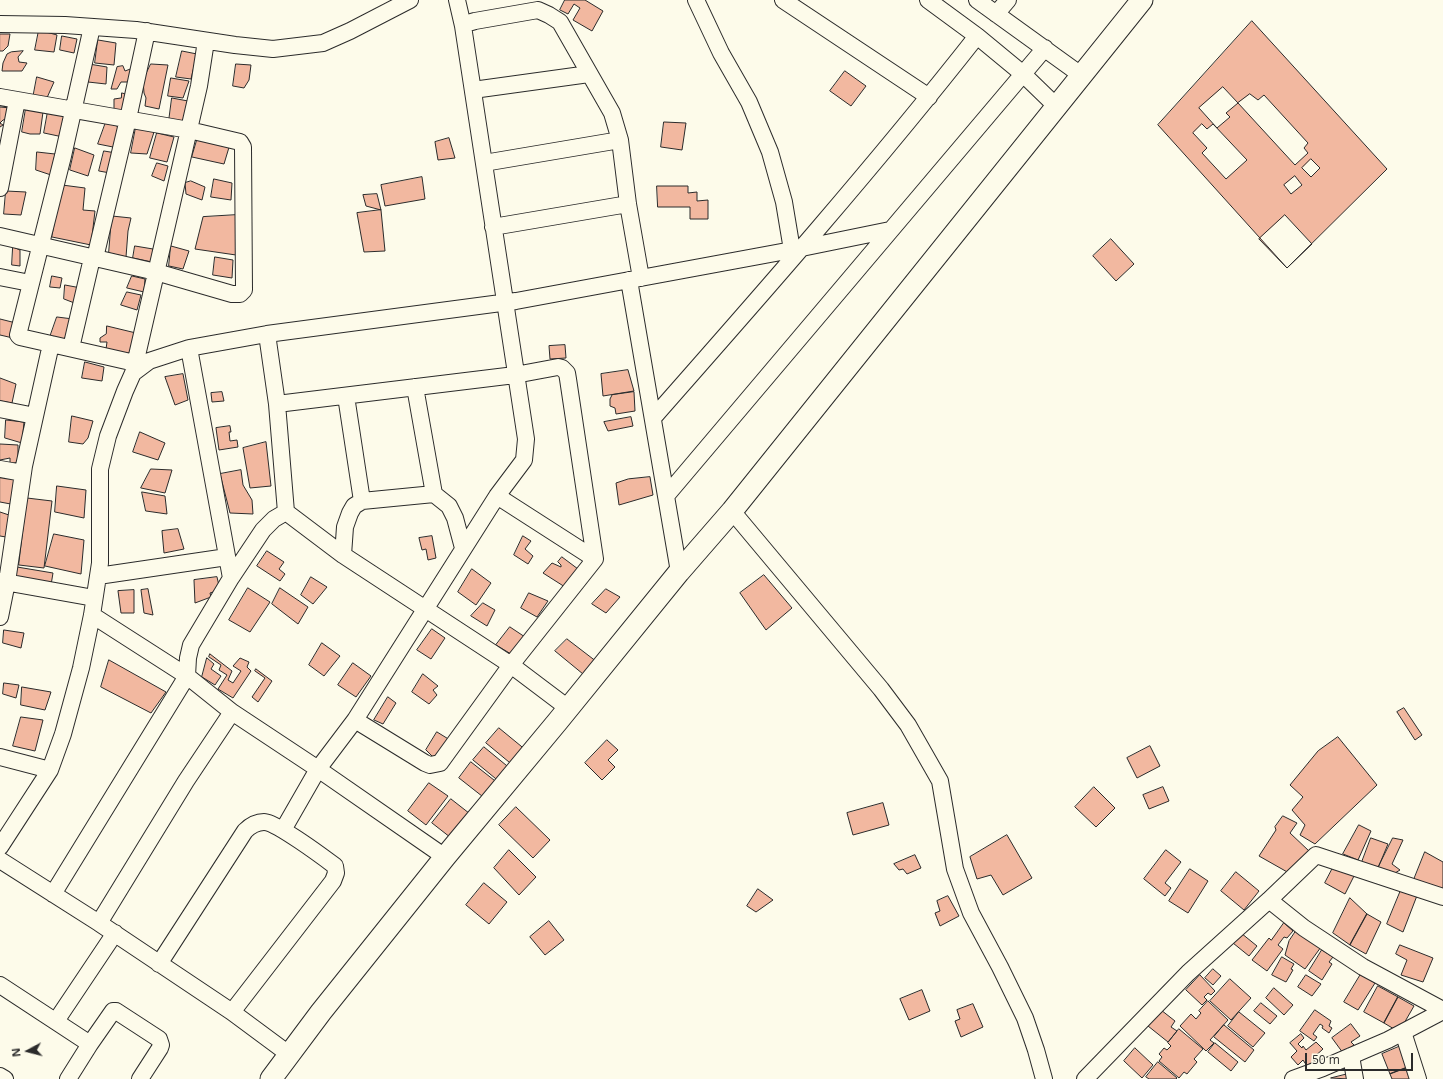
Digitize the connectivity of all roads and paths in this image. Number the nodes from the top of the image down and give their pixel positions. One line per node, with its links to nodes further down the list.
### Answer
1 (410, 0): 15 (street)
2 (457, 0): 12 (street)
3 (696, 0): 36 (street)
4 (783, 0): 22 (street)
5 (928, 0): 14 (street)
6 (977, 0): 9 (street)
7 (1008, 0): 9 (street)
8 (1142, 0): 19 (main road)
9 (996, 14): 16 (street)
10 (0, 24): 11 (street)
11 (92, 26): 13 (street); 25 (street)
12 (463, 26): 17 (street); 20 (street)
13 (147, 31): 15 (street); 26 (street)
14 (977, 36): 18 (street); 22 (street)
15 (206, 41): 27 (street)
16 (1045, 48): 18 (street); 19 (street)
17 (589, 74): 20 (street); 28 (street)
18 (1023, 74): 24 (street); 33 (street)
19 (1082, 75): 24 (main road)
20 (473, 90): 29 (street)
21 (0, 97): 23 (street)
22 (929, 97): 36 (street)
23 (17, 100): 25 (street); 30 (street)
24 (1056, 106): 61 (main road)
25 (73, 110): 26 (street); 35 (street)
26 (128, 120): 27 (street); 37 (street)
27 (188, 130): 38 (street); 38 (street)
28 (620, 140): 29 (street); 31 (street)
29 (484, 163): 32 (street)
30 (0, 188)
31 (628, 204): 32 (street); 40 (street)
32 (493, 227): 42 (street)
33 (890, 230): 36 (street); 59 (street)
34 (0, 236): 35 (street)
35 (40, 246): 37 (street); 41 (street)
36 (798, 249): 40 (street); 54 (street)
37 (94, 258): 38 (street); 45 (street)
38 (156, 272): 47 (street)
39 (0, 277): 41 (street)
40 (635, 279): 42 (street); 54 (street)
41 (30, 283): 44 (street)
42 (505, 302): 43 (street); 48 (street)
43 (267, 334): 46 (street); 51 (street)
44 (51, 344): 45 (street); 53 (street)
45 (71, 348): 47 (street)
46 (189, 348): 47 (street); 65 (street)
47 (134, 368): 68 (street)
48 (515, 375): 49 (street); 58 (street); 66 (street)
49 (415, 387): 50 (street); 57 (street)
50 (346, 396): 51 (street); 60 (street)
51 (277, 404): 62 (street)
52 (0, 409): 53 (street)
53 (35, 416): 56 (street)
54 (653, 418): 59 (street)
55 (0, 469): 56 (street)
56 (23, 473): 70 (street)
57 (434, 494): 60 (street); 63 (street)
58 (496, 496): 63 (street); 66 (street)
59 (666, 496): 67 (street)
60 (362, 501): 64 (street)
61 (732, 511): 67 (main road); 106 (street)
62 (286, 512): 64 (street); 69 (street)
63 (463, 548): 72 (street)
64 (344, 555): 72 (street)
65 (227, 557): 68 (street); 69 (street)
66 (595, 560): 75 (street)
67 (679, 572): 77 (main road)
68 (98, 576): 71 (street)
69 (232, 578): 76 (street)
70 (3, 582): 71 (street); 74 (street)
71 (94, 598): 73 (street)
72 (425, 609): 75 (street); 79 (street)
73 (92, 615): 76 (street); 82 (street)
74 (0, 617)
75 (511, 665): 77 (street); 79 (street)
76 (187, 676): 78 (street); 87 (street)
77 (568, 708): 85 (main road)
78 (232, 712): 81 (street); 90 (street)
79 (355, 720): 81 (street)
80 (0, 757): 82 (street)
81 (318, 769): 83 (street); 85 (street)
82 (50, 770): 84 (street)
83 (283, 830): 92 (street); 95 (street)
84 (0, 847)
85 (445, 857): 99 (main road)
86 (0, 860): 87 (street)
87 (53, 894): 90 (street)
88 (1443, 897): 89 (street)
89 (1269, 900): 94 (street); 107 (street)
90 (100, 923): 91 (street)
91 (114, 933): 92 (street); 96 (street)
92 (159, 964): 95 (street)
93 (0, 985): 96 (street)
94 (1443, 1010): 97 (street)
95 (232, 1012): 99 (street)
96 (56, 1021): 98 (street)
97 (1403, 1032): 100 (street); 110 (street)
98 (90, 1044): 103 (street); 104 (street)
99 (290, 1055): 105 (main road)
100 (1351, 1056): 108 (street); 109 (street)
101 (0, 1076): 102 (street)
102 (5, 1079)
103 (68, 1079)
104 (141, 1079)
105 (271, 1079)
106 (1044, 1079)
107 (1085, 1079)
108 (1293, 1079)
109 (1355, 1079)
110 (1418, 1079)

